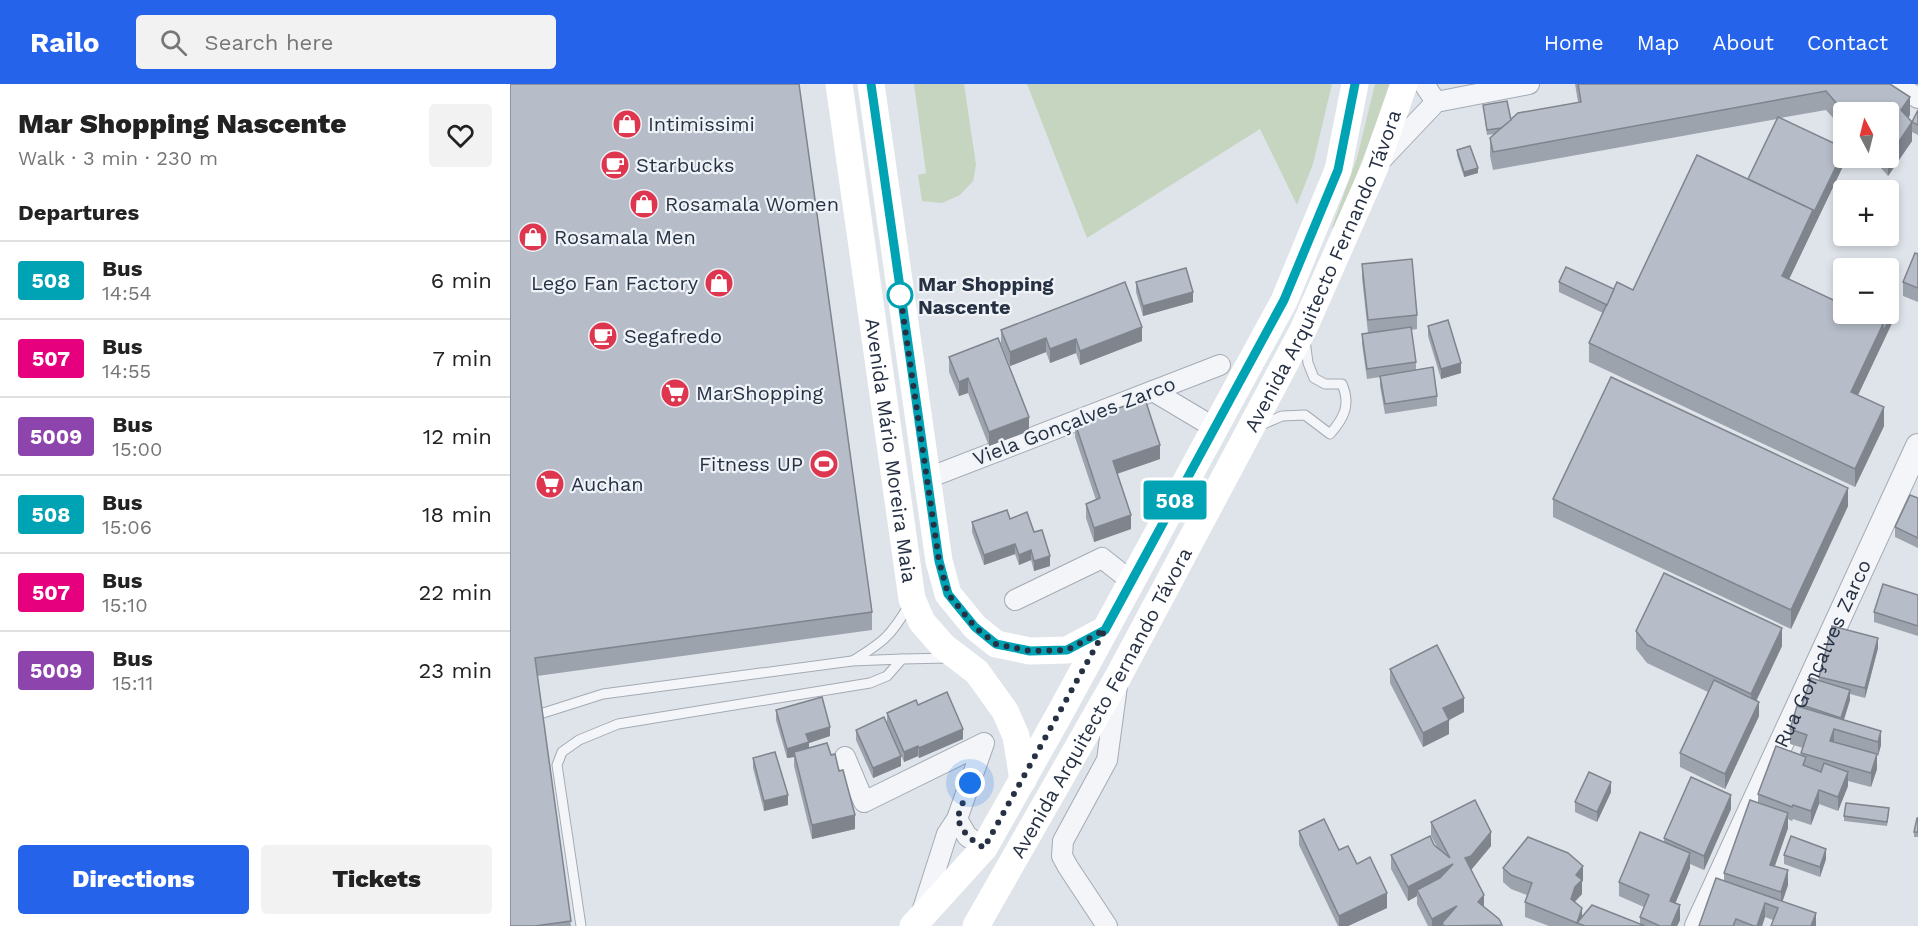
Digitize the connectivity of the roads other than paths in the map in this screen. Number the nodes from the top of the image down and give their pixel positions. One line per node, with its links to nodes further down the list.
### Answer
1 (839, 84): 19 (main road, Avenida Mário Moreira Maia)
2 (872, 84): 17 (main road, Avenida Mário Moreira Maia)
3 (1355, 84): 14 (main road, Avenida Arquitecto Fernando Távora)
4 (1404, 84): 10 (main road, Avenida Arquitecto Fernando Távora)
5 (1424, 84): 9 (street)
6 (1529, 84): 9 (street)
7 (1895, 84): 8 (street)
8 (1918, 98)
9 (1436, 102): 10 (street)
10 (1375, 167): 11 (main road, Avenida Arquitecto Fernando Távora)
11 (1303, 330): 15 (main road, Avenida Arquitecto Fernando Távora); 15 (lane)
12 (1220, 365): 13 (street, Viela Gonçalves Zarco)
13 (1153, 391): 14 (street); 17 (street, Viela Gonçalves Zarco)
14 (1215, 428): 18 (main road, Avenida Arquitecto Fernando Távora)
15 (1249, 431): 25 (main road, Avenida Arquitecto Fernando Távora)
16 (1918, 446): 35 (street, Rua Gonçalves Zarco)
17 (928, 478): 21 (main road, Avenida Mário Moreira Maia)
18 (1131, 581): 20 (street); 21 (main road, Avenida Arquitecto Fernando Távora)
19 (912, 599): 22 (main road, Avenida Mário Moreira Maia); 24 (lane)
20 (1015, 600)
21 (1105, 630): 28 (main road, Avenida Arquitecto Fernando Távora)
22 (957, 657): 23 (lane); 28 (main road, Avenida Mário Moreira Maia)
23 (902, 659): 24 (lane); 32 (lane)
24 (852, 661): 26 (lane)
25 (1118, 677): 33 (main road, Avenida Arquitecto Fernando Távora); 34 (street)
26 (540, 714)
27 (845, 757): 29 (street)
28 (1023, 780): 30 (main road, Avenida Arquitecto Fernando Távora)
29 (957, 819): 30 (street); 31 (street)
30 (984, 848): 31 (main road, Avenida Arquitecto Fernando Távora)
31 (916, 923)
32 (581, 926)
33 (976, 926)
34 (1107, 926)
35 (1697, 926)

